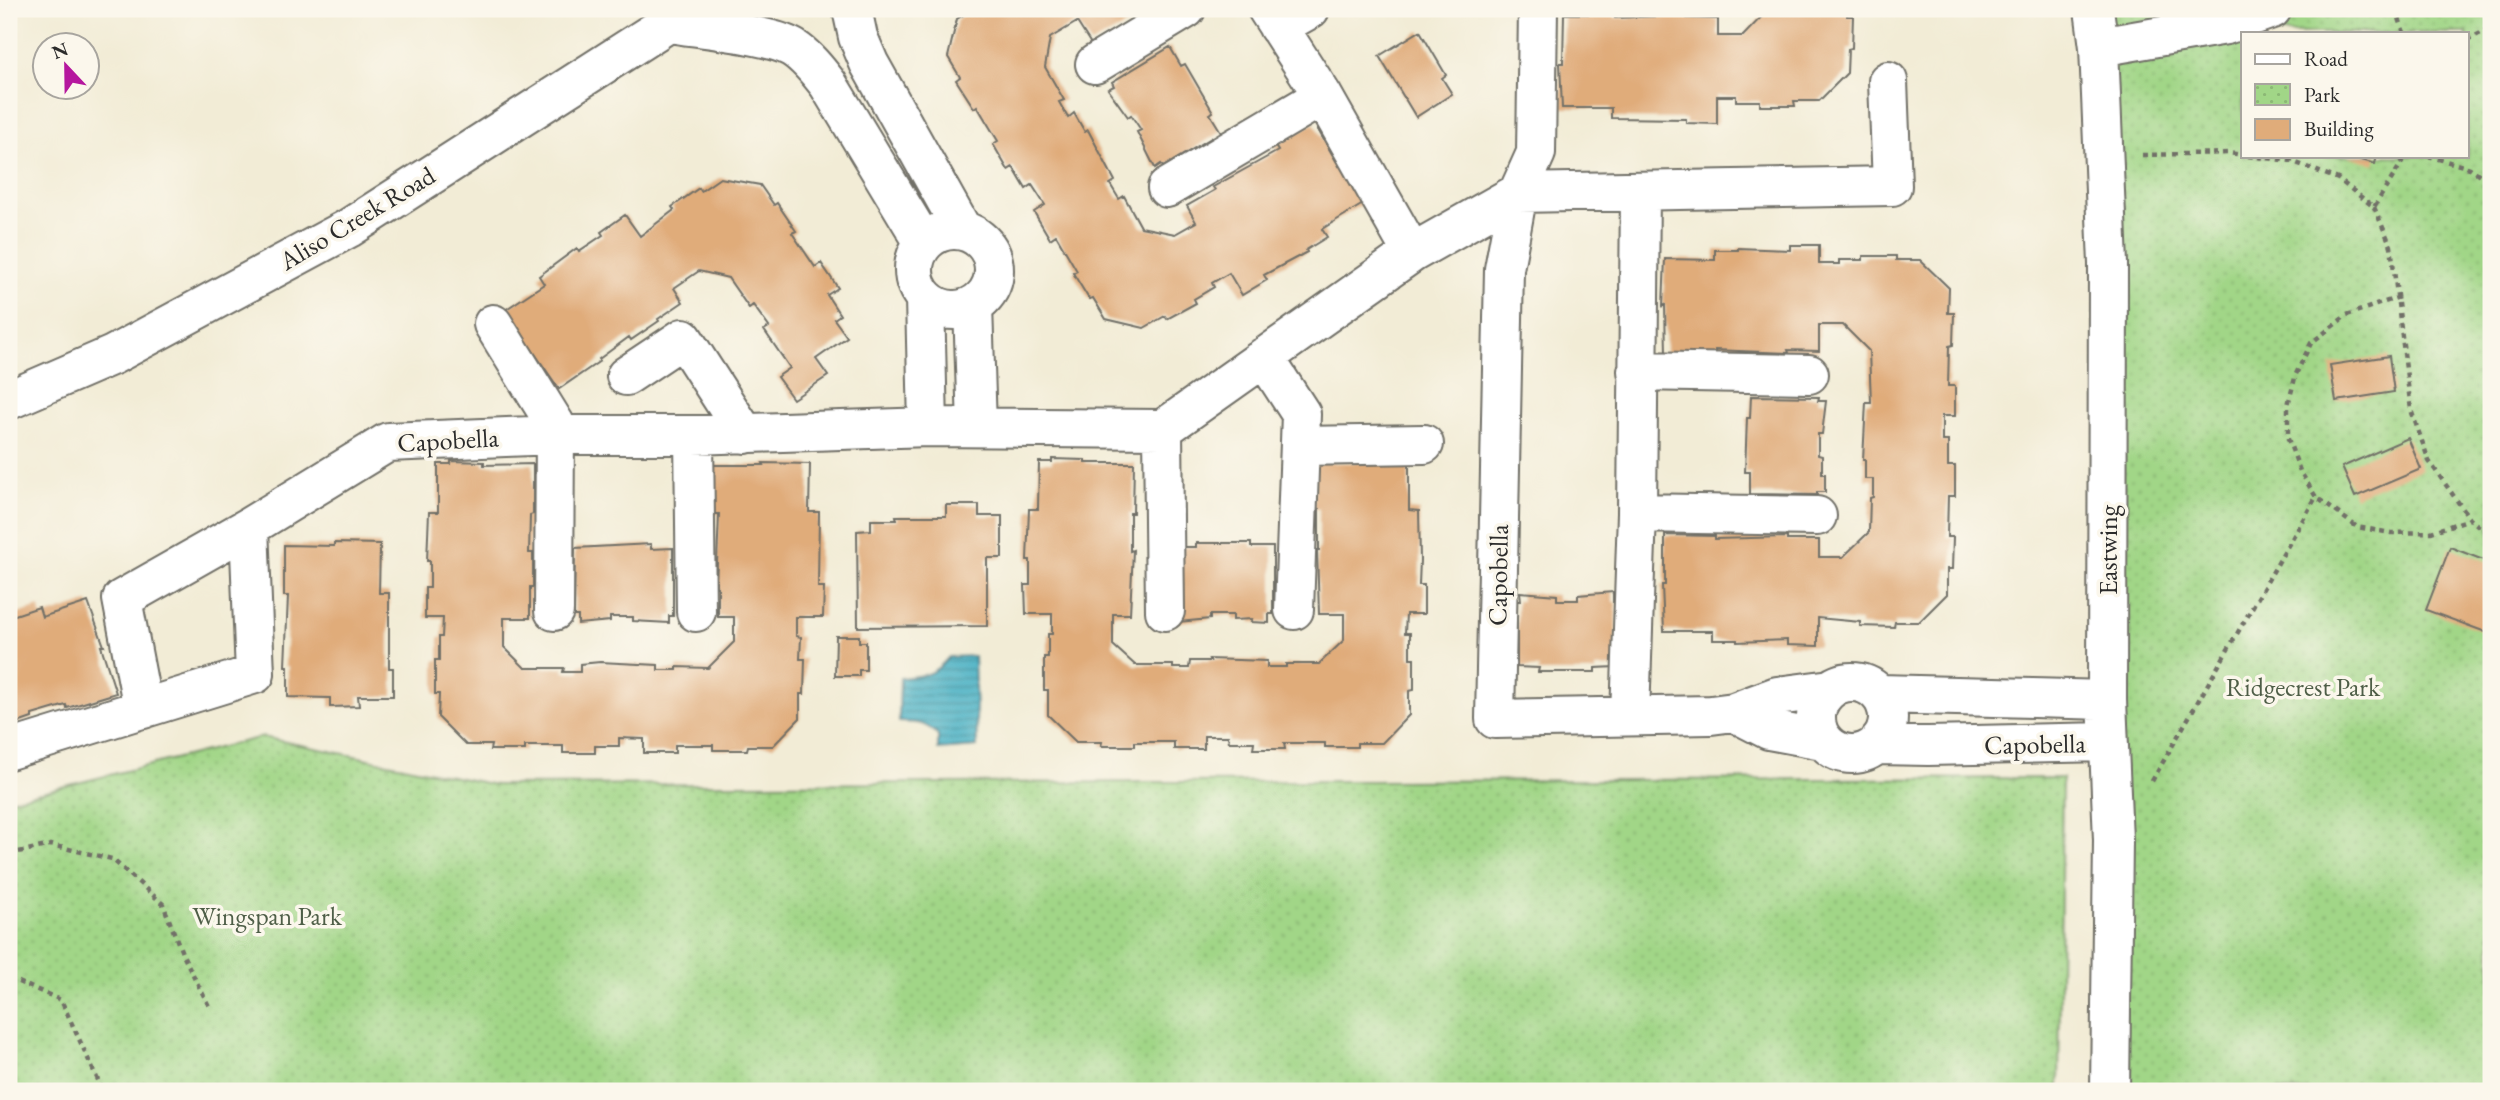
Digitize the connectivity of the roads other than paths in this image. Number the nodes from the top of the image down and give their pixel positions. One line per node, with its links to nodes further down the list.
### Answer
1 (852, 9): 15 (street)
2 (1186, 9): 9 (street)
3 (1538, 9): 14 (street, Capobella)
4 (2094, 9): 8 (street, Eastwing)
5 (2273, 9): 8 (street)
6 (1285, 15): 11 (street)
7 (680, 16): 16 (street); 25 (street, Aliso Creek Road)
8 (2099, 47): 43 (street, Eastwing)
9 (1095, 64)
10 (1888, 81): 13 (street)
11 (1323, 96): 12 (street); 17 (street)
12 (1167, 188)
13 (1640, 191): 14 (street); 22 (street)
14 (1518, 193): 17 (street); 46 (street, Capobella)
15 (963, 231): 16 (street); 19 (street)
16 (924, 243): 18 (street)
17 (1412, 253): 21 (street)
18 (925, 298): 19 (street); 26 (street)
19 (972, 306): 27 (street)
20 (493, 324): 30 (street)
21 (1265, 357): 28 (street); 33 (street)
22 (1637, 371): 23 (street); 34 (street)
23 (1810, 374)
24 (626, 376): 29 (street)
25 (9, 400)
26 (928, 427): 27 (street, Capobella); 29 (street, Capobella)
27 (977, 427): 28 (street, Capobella)
28 (1163, 429): 39 (street)
29 (745, 434): 31 (street, Capobella)
30 (556, 435): 31 (street, Capobella); 36 (street, Capobella); 38 (street)
31 (694, 435): 40 (street)
32 (1424, 444): 33 (street)
33 (1300, 446): 37 (street)
34 (1637, 513): 35 (street); 46 (street)
35 (1817, 516)
36 (249, 527): 44 (street, Capobella); 44 (street)
37 (1294, 610)
38 (554, 611)
39 (1165, 611)
40 (696, 612)
41 (1831, 689): 42 (street, Capobella); 45 (street, Capobella); 47 (street)
42 (1880, 694): 43 (street, Capobella); 49 (street)
43 (2108, 700): 48 (street, Eastwing)
44 (143, 709): 50 (street)
45 (1734, 712): 46 (street, Capobella); 47 (street, Capobella)
46 (1630, 716)
47 (1823, 740): 49 (street, Capobella)
48 (2108, 742): 49 (street, Capobella); 51 (street, Eastwing)
49 (1877, 745)
50 (9, 750)
51 (2110, 1091)

